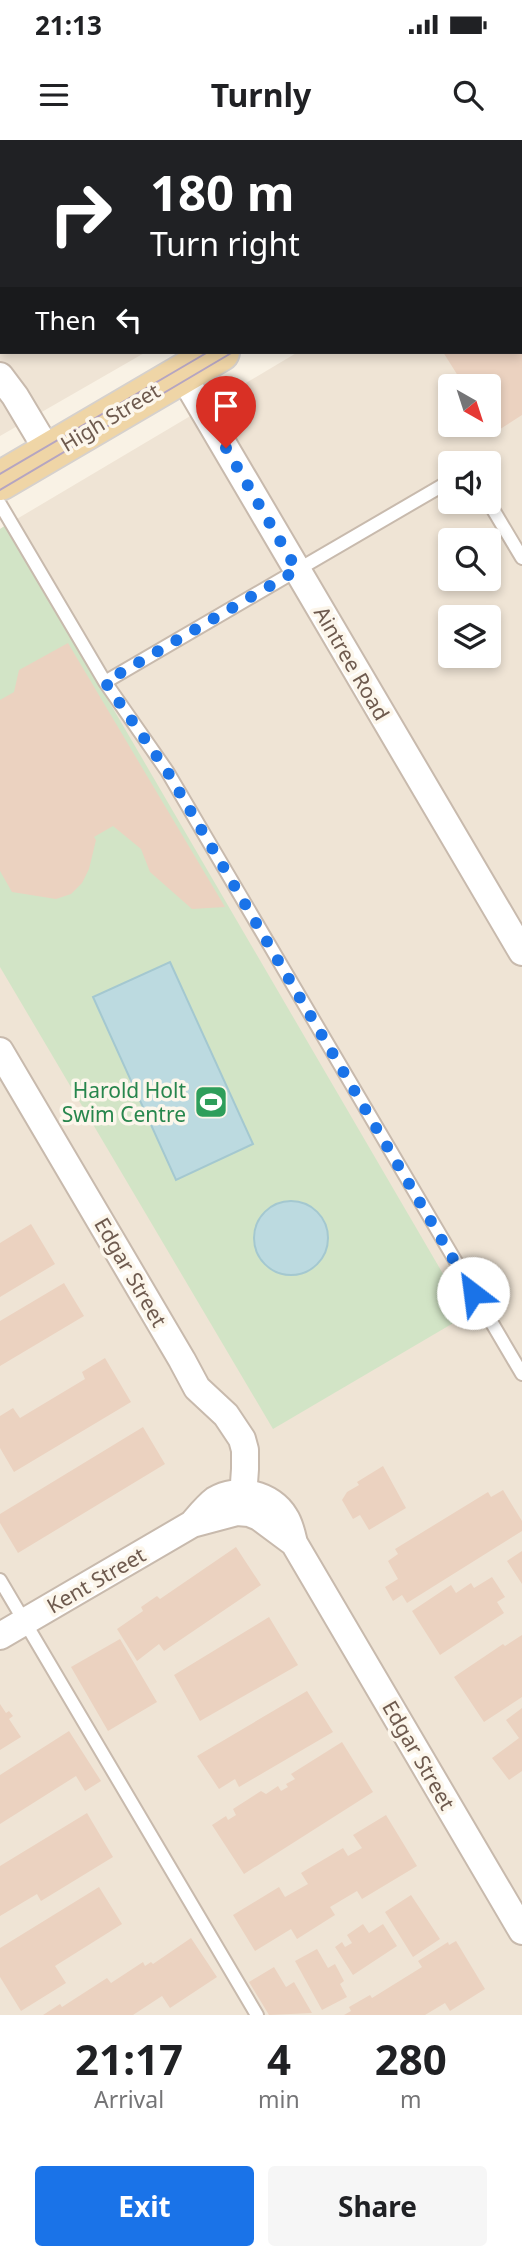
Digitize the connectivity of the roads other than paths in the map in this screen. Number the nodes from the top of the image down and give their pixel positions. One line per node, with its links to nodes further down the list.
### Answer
1 (217, 354): 2 (main road, High Street)
2 (182, 374): 4 (main road, High Street); 10 (street, Aintree Road)
3 (0, 376): 4 (street)
4 (49, 453): 5 (main road, High Street)
5 (0, 481)
6 (438, 488): 10 (lane)
7 (0, 504): 11 (lane)
8 (496, 514): 9 (lane)
9 (522, 558)
10 (297, 570): 11 (lane); 12 (street, Aintree Road)
11 (105, 682): 14 (lane)
12 (522, 952)
13 (0, 1051): 15 (street, Edgar Street)
14 (522, 1374)
15 (243, 1502): 17 (street, Kent Street); 19 (street, Edgar Street)
16 (0, 1580): 17 (lane)
17 (24, 1621): 18 (street, Kent Street); 20 (lane)
18 (0, 1636)
19 (522, 1931)
20 (257, 2015)

